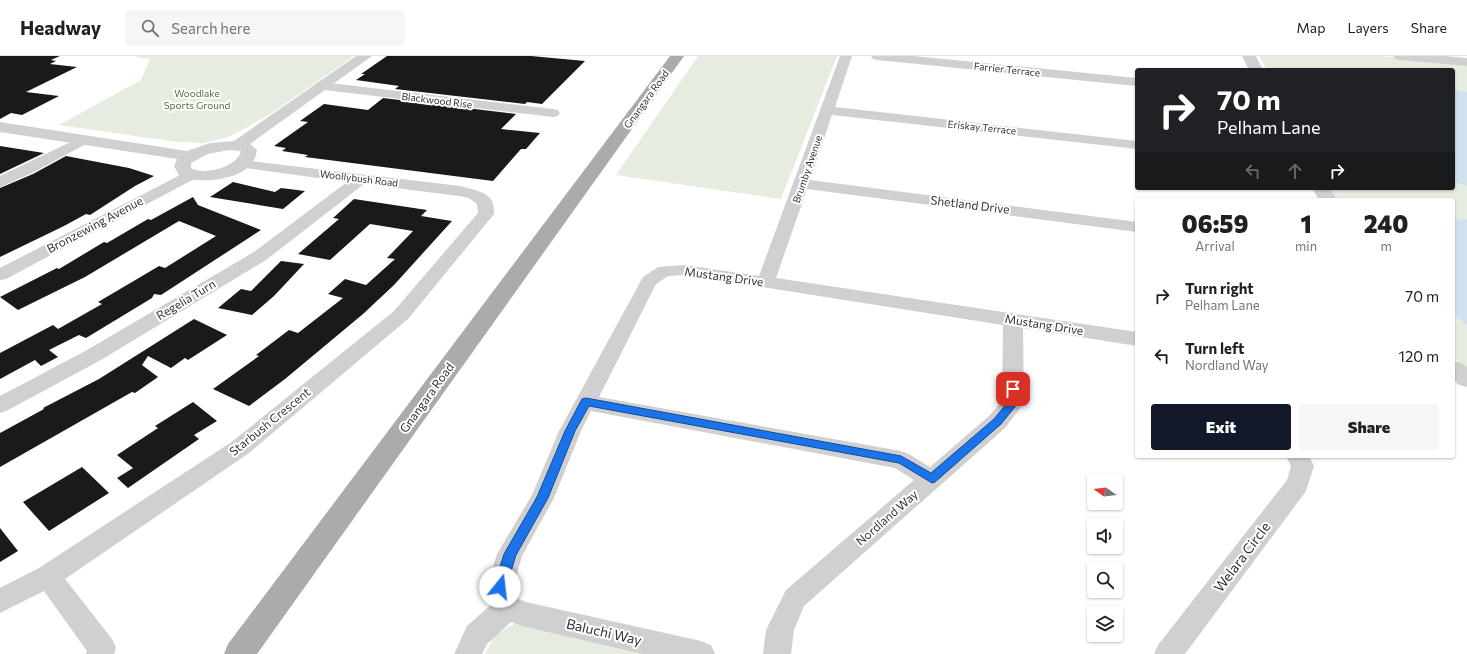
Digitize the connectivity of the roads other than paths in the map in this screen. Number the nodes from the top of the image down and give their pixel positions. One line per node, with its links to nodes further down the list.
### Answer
1 (365, 56): 11 (street)
2 (677, 56): 16 (main road, Gnangara Road)
3 (846, 56): 12 (street, Brumby Avenue)
4 (877, 56): 10 (street, Farrier Terrace)
5 (1249, 56): 8 (street)
6 (1400, 56): 7 (street)
7 (1467, 62)
8 (1255, 68)
9 (645, 78): 16 (main road, Gnangara Road)
10 (1135, 82)
11 (321, 86): 13 (street, Blackwood Rise); 18 (street)
12 (828, 110): 17 (street, Eriskay Terrace); 24 (street, Brumby Avenue)
13 (553, 112)
14 (0, 127): 15 (street)
15 (83, 140): 19 (street); 23 (street)
16 (615, 142): 41 (main road, Gnangara Road)
17 (1135, 144)
18 (238, 145): 19 (street); 20 (street)
19 (190, 156): 21 (street)
20 (242, 164): 21 (street); 22 (street, Woollybush Road)
21 (191, 174): 27 (street, Bronzewing Avenue)
22 (362, 178): 25 (street, Woollybush Road); 34 (street, Regelia Turn)
23 (0, 182)
24 (802, 184): 26 (street, Shetland Drive); 28 (street, Brumby Avenue)
25 (475, 195): 37 (street, Starbush Crescent)
26 (1135, 227)
27 (0, 275)
28 (766, 282): 29 (street, Mustang Drive); 33 (street, Mustang Drive)
29 (1013, 320): 30 (street, Mustang Drive); 36 (street, Nordland Way)
30 (1135, 339)
31 (1455, 370): 32 (street)
32 (1467, 379)
33 (586, 402): 36 (street); 39 (street, Mustang Drive)
34 (0, 405)
35 (1299, 458): 45 (street, Welara Circle)
36 (932, 479): 44 (street, Nordland Way)
37 (48, 576): 38 (street, Starbush Crescent); 40 (street)
38 (0, 601)
39 (508, 607): 42 (street); 43 (street, Baluchi Way)
40 (100, 654)
41 (240, 654)
42 (468, 654)
43 (701, 654)
44 (777, 654)
45 (1168, 654)

